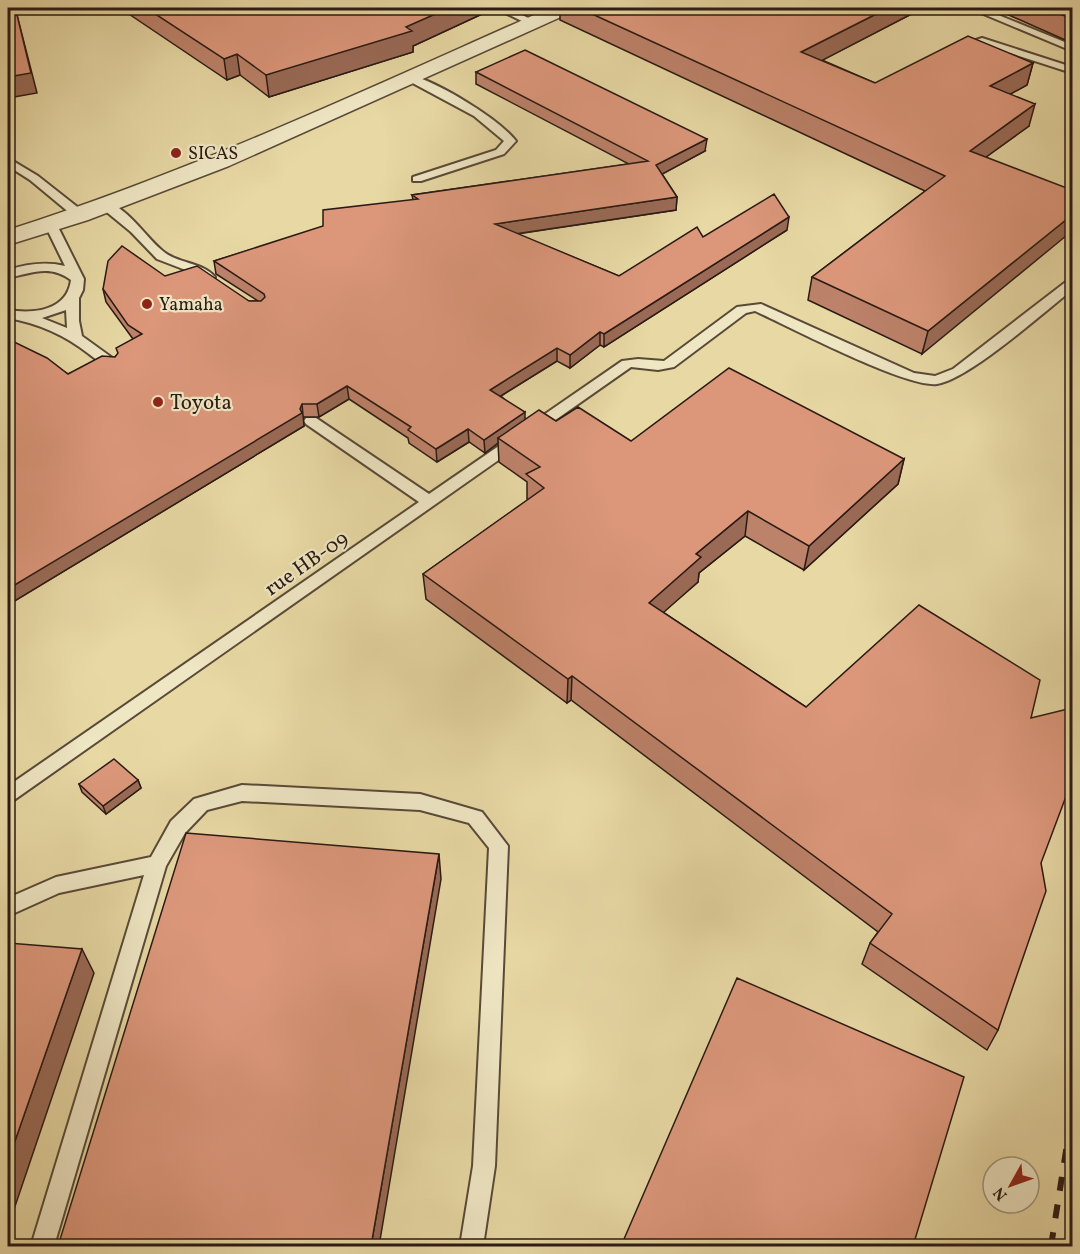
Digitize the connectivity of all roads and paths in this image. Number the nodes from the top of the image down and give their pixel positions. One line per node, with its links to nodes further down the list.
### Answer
1 (500, 8): 4 (lane)
2 (565, 8): 4 (street)
3 (974, 8): 5 (lane)
4 (532, 22): 8 (street)
5 (1072, 48)
6 (949, 52): 7 (lane)
7 (1072, 70)
8 (411, 78): 10 (lane); 11 (street)
9 (8, 160): 12 (lane)
10 (417, 179)
11 (107, 206): 12 (street); 17 (lane)
12 (81, 216): 13 (street)
13 (51, 225): 14 (street); 16 (lane)
14 (8, 238)
15 (8, 274): 16 (lane)
16 (78, 279): 19 (lane)
17 (219, 284)
18 (1072, 284): 25 (lane, rue HB-09)
19 (73, 299): 21 (lane); 22 (lane)
20 (8, 315): 21 (lane)
21 (23, 317): 22 (lane)
22 (76, 335): 23 (lane)
23 (113, 365)
24 (311, 421): 25 (lane)
25 (430, 502): 26 (lane, rue HB-09)
26 (8, 795)
27 (157, 864): 28 (lane); 29 (lane); 30 (lane)
28 (8, 907)
29 (42, 1246)
30 (472, 1246)

